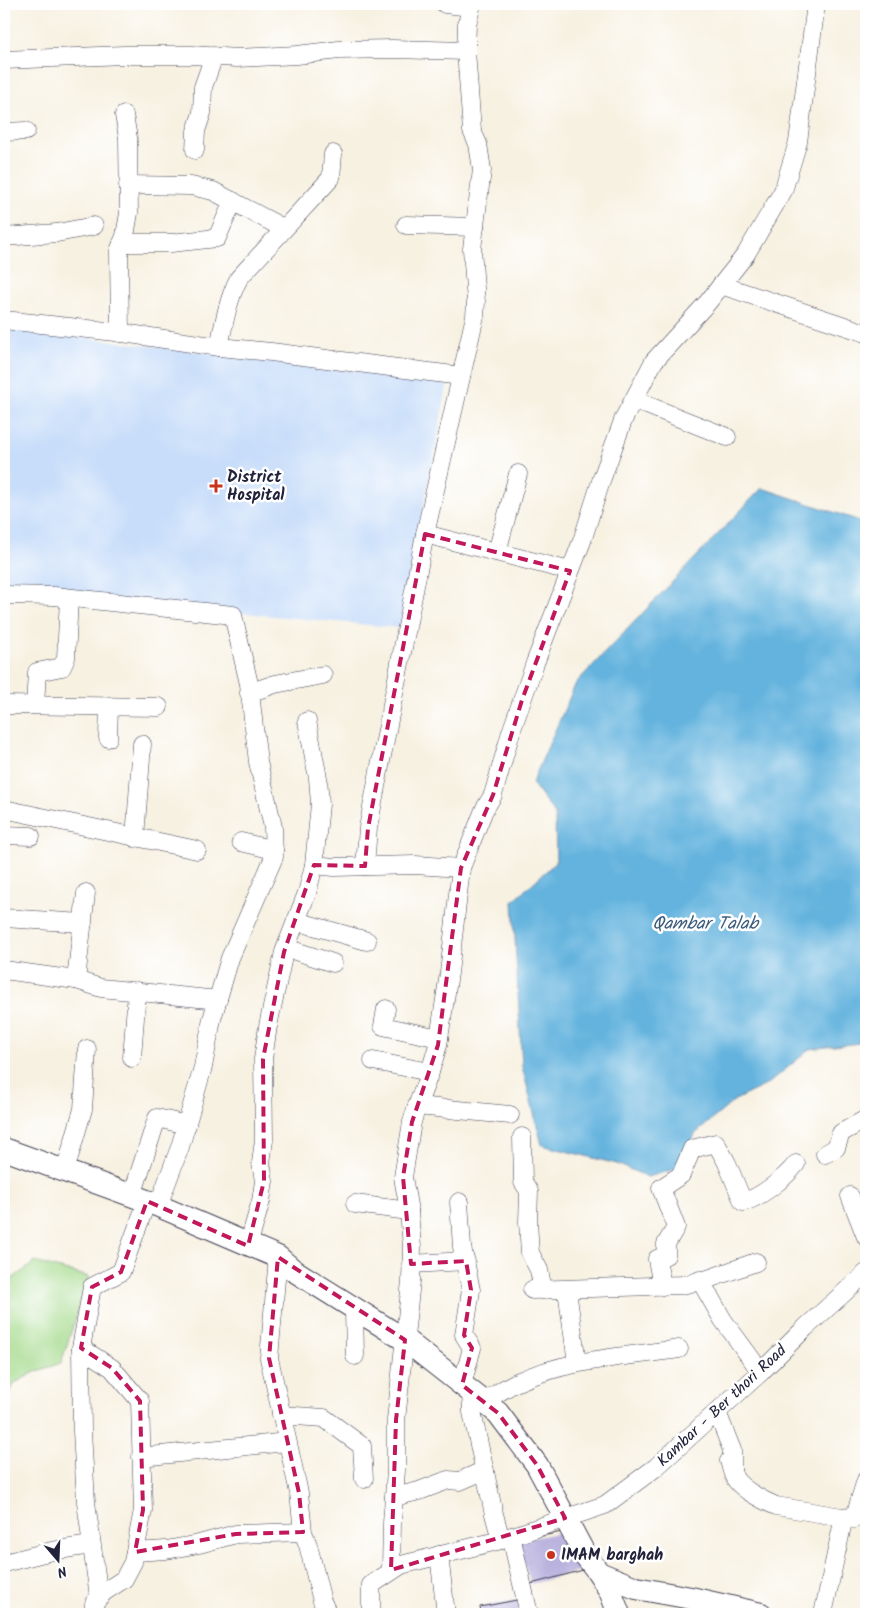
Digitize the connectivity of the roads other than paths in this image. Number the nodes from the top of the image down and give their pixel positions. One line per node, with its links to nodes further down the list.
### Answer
1 (445, 4): 3 (street)
2 (816, 4): 20 (street)
3 (472, 5): 4 (street)
4 (466, 51): 5 (street); 16 (street)
5 (214, 56): 6 (street); 10 (street)
6 (4, 60)
7 (124, 115): 12 (street)
8 (26, 131): 9 (street)
9 (4, 132)
10 (195, 150)
11 (333, 154): 17 (street)
12 (128, 185): 13 (street); 19 (street)
13 (233, 201): 17 (street); 19 (street)
14 (406, 225): 16 (street)
15 (94, 226): 18 (street)
16 (475, 227): 25 (street)
17 (283, 228): 24 (street)
18 (4, 236)
19 (122, 242): 22 (street)
20 (721, 285): 23 (street); 26 (street)
21 (4, 320): 22 (street)
22 (120, 333): 24 (street)
23 (866, 333)
24 (219, 347): 25 (street)
25 (461, 376): 29 (street)
26 (634, 400): 27 (street); 31 (street)
27 (727, 437)
28 (518, 474): 30 (street)
29 (425, 534): 30 (street); 51 (street)
30 (497, 552): 31 (street)
31 (570, 571): 52 (street)
32 (4, 595): 33 (street)
33 (69, 598): 35 (street); 37 (street)
34 (323, 675): 35 (street)
35 (250, 693): 49 (street)
36 (4, 705): 37 (street)
37 (36, 705): 38 (street)
38 (108, 706): 39 (street); 41 (street)
39 (159, 706)
40 (307, 721): 50 (street)
41 (108, 738)
42 (142, 744): 46 (street)
43 (4, 810): 46 (street)
44 (4, 835): 45 (street)
45 (31, 836)
46 (135, 838): 48 (street)
47 (241, 842): 49 (street)
48 (197, 850)
49 (274, 850): 63 (street)
50 (314, 865): 51 (street); 55 (street)
51 (365, 866): 52 (street)
52 (461, 868): 65 (street)
53 (86, 893): 56 (street)
54 (4, 918): 56 (street)
55 (296, 921): 57 (street); 58 (street)
56 (83, 923): 61 (street)
57 (367, 941)
58 (286, 948): 59 (street); 85 (street)
59 (333, 963)
60 (4, 970): 61 (street)
61 (76, 980): 62 (street)
62 (137, 991): 63 (street); 67 (street)
63 (218, 1000): 73 (street)
64 (386, 1009): 65 (street)
65 (439, 1038): 69 (street)
66 (87, 1048): 78 (street)
67 (132, 1058)
68 (373, 1061): 69 (street)
69 (430, 1072): 70 (street)
70 (417, 1106): 71 (street); 83 (street)
71 (510, 1115)
72 (866, 1119): 76 (street)
73 (187, 1125): 80 (street); 80 (street)
74 (522, 1137): 93 (street)
75 (4, 1149): 78 (main road)
76 (825, 1154)
77 (796, 1164): 92 (street)
78 (65, 1171): 80 (main road)
79 (850, 1196): 84 (street)
80 (146, 1201): 85 (main road); 96 (street)
81 (459, 1202): 87 (street)
82 (355, 1204): 83 (street)
83 (409, 1211): 89 (street)
84 (866, 1237)
85 (248, 1246): 86 (main road)
86 (278, 1258): 94 (main road); 103 (street)
87 (466, 1261): 89 (street); 101 (street)
88 (756, 1262): 91 (street)
89 (411, 1264): 95 (street)
90 (866, 1273): 100 (street, Kambar - Ber thori Road)
91 (700, 1280): 92 (street); 100 (street)
92 (662, 1286): 93 (street)
93 (567, 1290): 99 (street)
94 (354, 1308): 95 (main road); 98 (street)
95 (404, 1340): 101 (main road); 109 (street)
96 (81, 1348): 105 (street); 114 (street)
97 (678, 1349): 99 (street)
98 (355, 1356)
99 (577, 1363): 101 (street)
100 (761, 1372): 102 (street, Kambar - Ber thori Road)
101 (472, 1393): 106 (street); 111 (main road)
102 (717, 1412): 110 (street); 111 (street, Kambar - Ber thori Road)
103 (281, 1415): 104 (street); 107 (street)
104 (287, 1442): 105 (street); 112 (street)
105 (141, 1457): 115 (street)
106 (485, 1470): 109 (street); 113 (street)
107 (364, 1479)
108 (866, 1480): 110 (street)
109 (394, 1497): 118 (street)
110 (844, 1517): 127 (street)
111 (565, 1518): 113 (street, Kambar - Ber thori Road); 119 (main road)
112 (303, 1532): 115 (street); 121 (street)
113 (506, 1538): 116 (street, Kambar - Ber thori Road); 124 (street)
114 (91, 1545): 117 (street); 120 (street)
115 (135, 1552): 120 (street)
116 (439, 1555): 118 (street, Kambar - Ber thori Road); 123 (street)
117 (4, 1563)
118 (391, 1570): 122 (street, Kambar - Ber thori Road)
119 (600, 1573): 125 (main road); 126 (main road)
120 (96, 1606)
121 (328, 1614)
122 (370, 1614)
123 (446, 1614)
124 (529, 1614)
125 (619, 1614)
126 (761, 1614)
127 (824, 1614)

